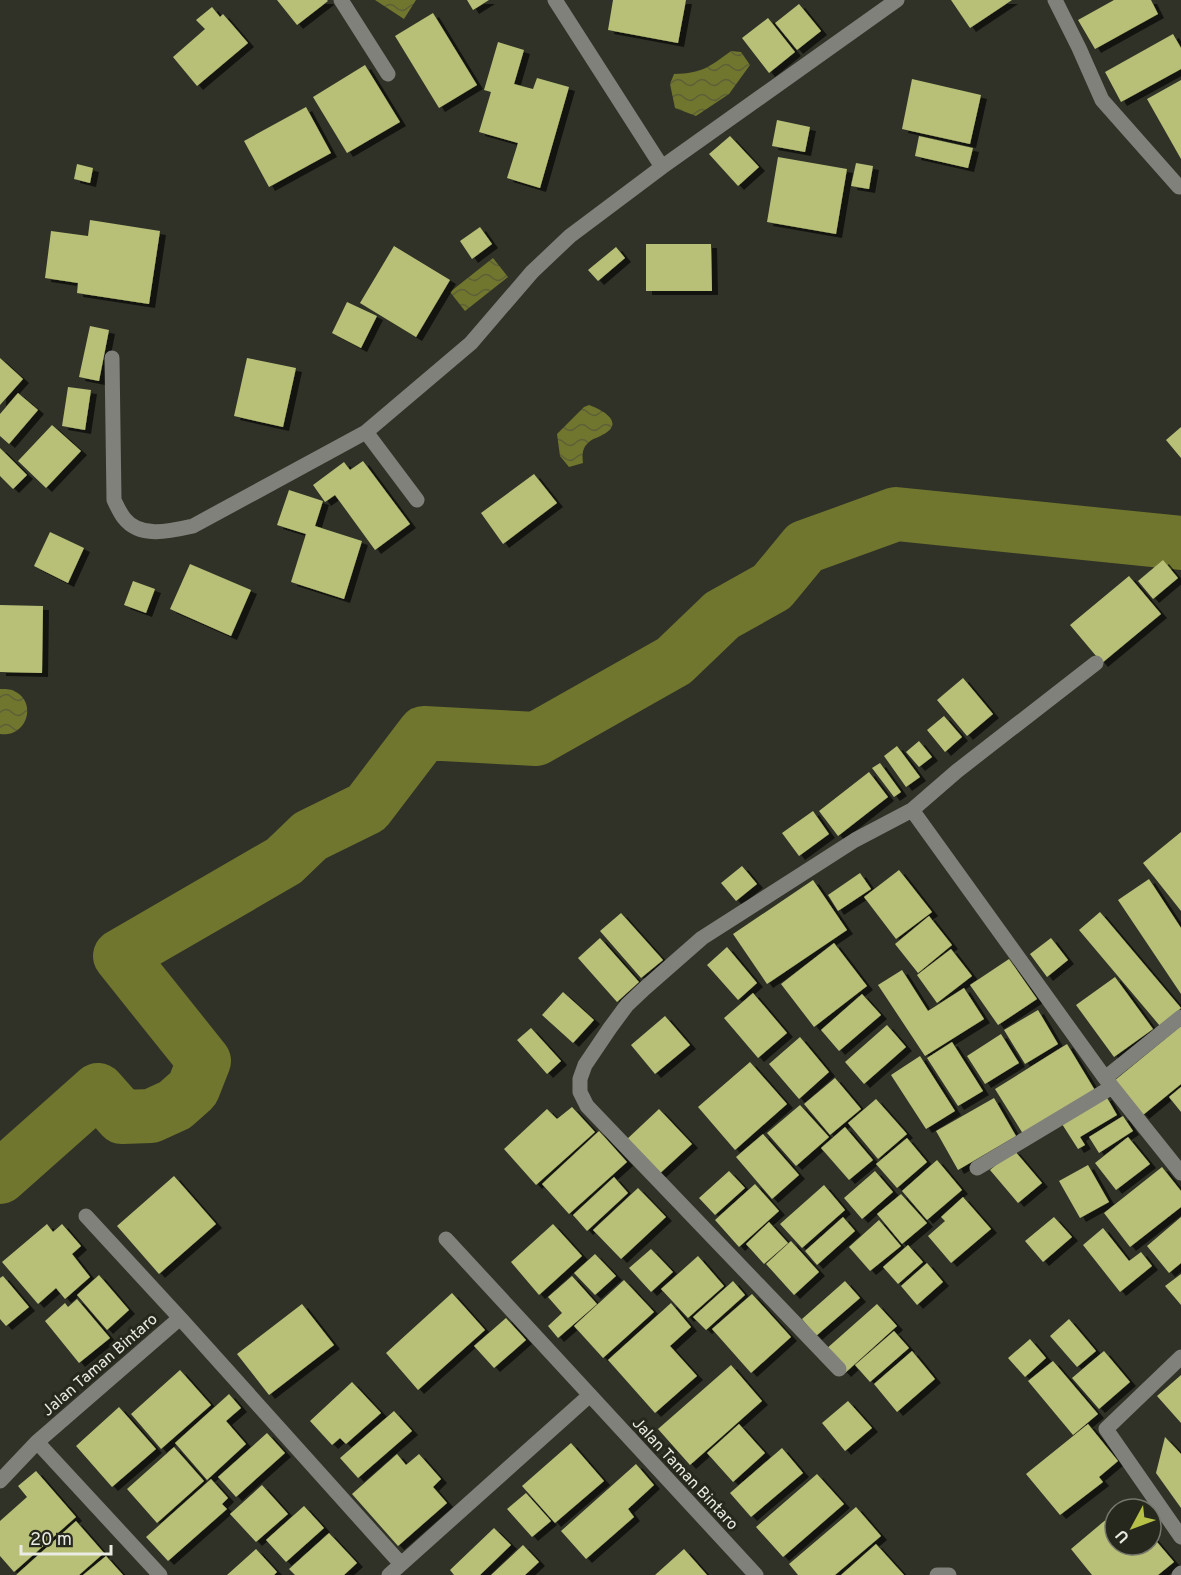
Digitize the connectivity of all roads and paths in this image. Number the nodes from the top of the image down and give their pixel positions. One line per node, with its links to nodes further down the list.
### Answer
1 (341, 0): 5 (street)
2 (555, 0): 6 (street)
3 (897, 0): 6 (street)
4 (1055, 0): 7 (street)
5 (388, 74)
6 (662, 167): 9 (street)
7 (1179, 187)
8 (112, 358): 9 (street)
9 (366, 432): 10 (street)
10 (417, 500)
11 (1096, 663): 12 (street)
12 (912, 810): 14 (street); 21 (street)
13 (1181, 1017): 14 (street)
14 (1108, 1082): 15 (street); 16 (street)
15 (977, 1168)
16 (1181, 1173)
17 (86, 1216): 19 (street)
18 (446, 1239): 22 (street, Jalan Taman Bintaro)
19 (180, 1318): 23 (street, Jalan Taman Bintaro); 26 (street, Jalan Taman Bintaro)
20 (1181, 1357): 25 (street)
21 (839, 1369)
22 (590, 1395): 26 (street); 29 (street, Jalan Taman Bintaro)
23 (37, 1442): 24 (street, Jalan Taman Bintaro); 27 (street)
24 (0, 1480)
25 (1181, 1537)
26 (401, 1564): 28 (street)
27 (160, 1575)
28 (389, 1575)
29 (756, 1575)
30 (937, 1575): 31 (street)
31 (949, 1575)

